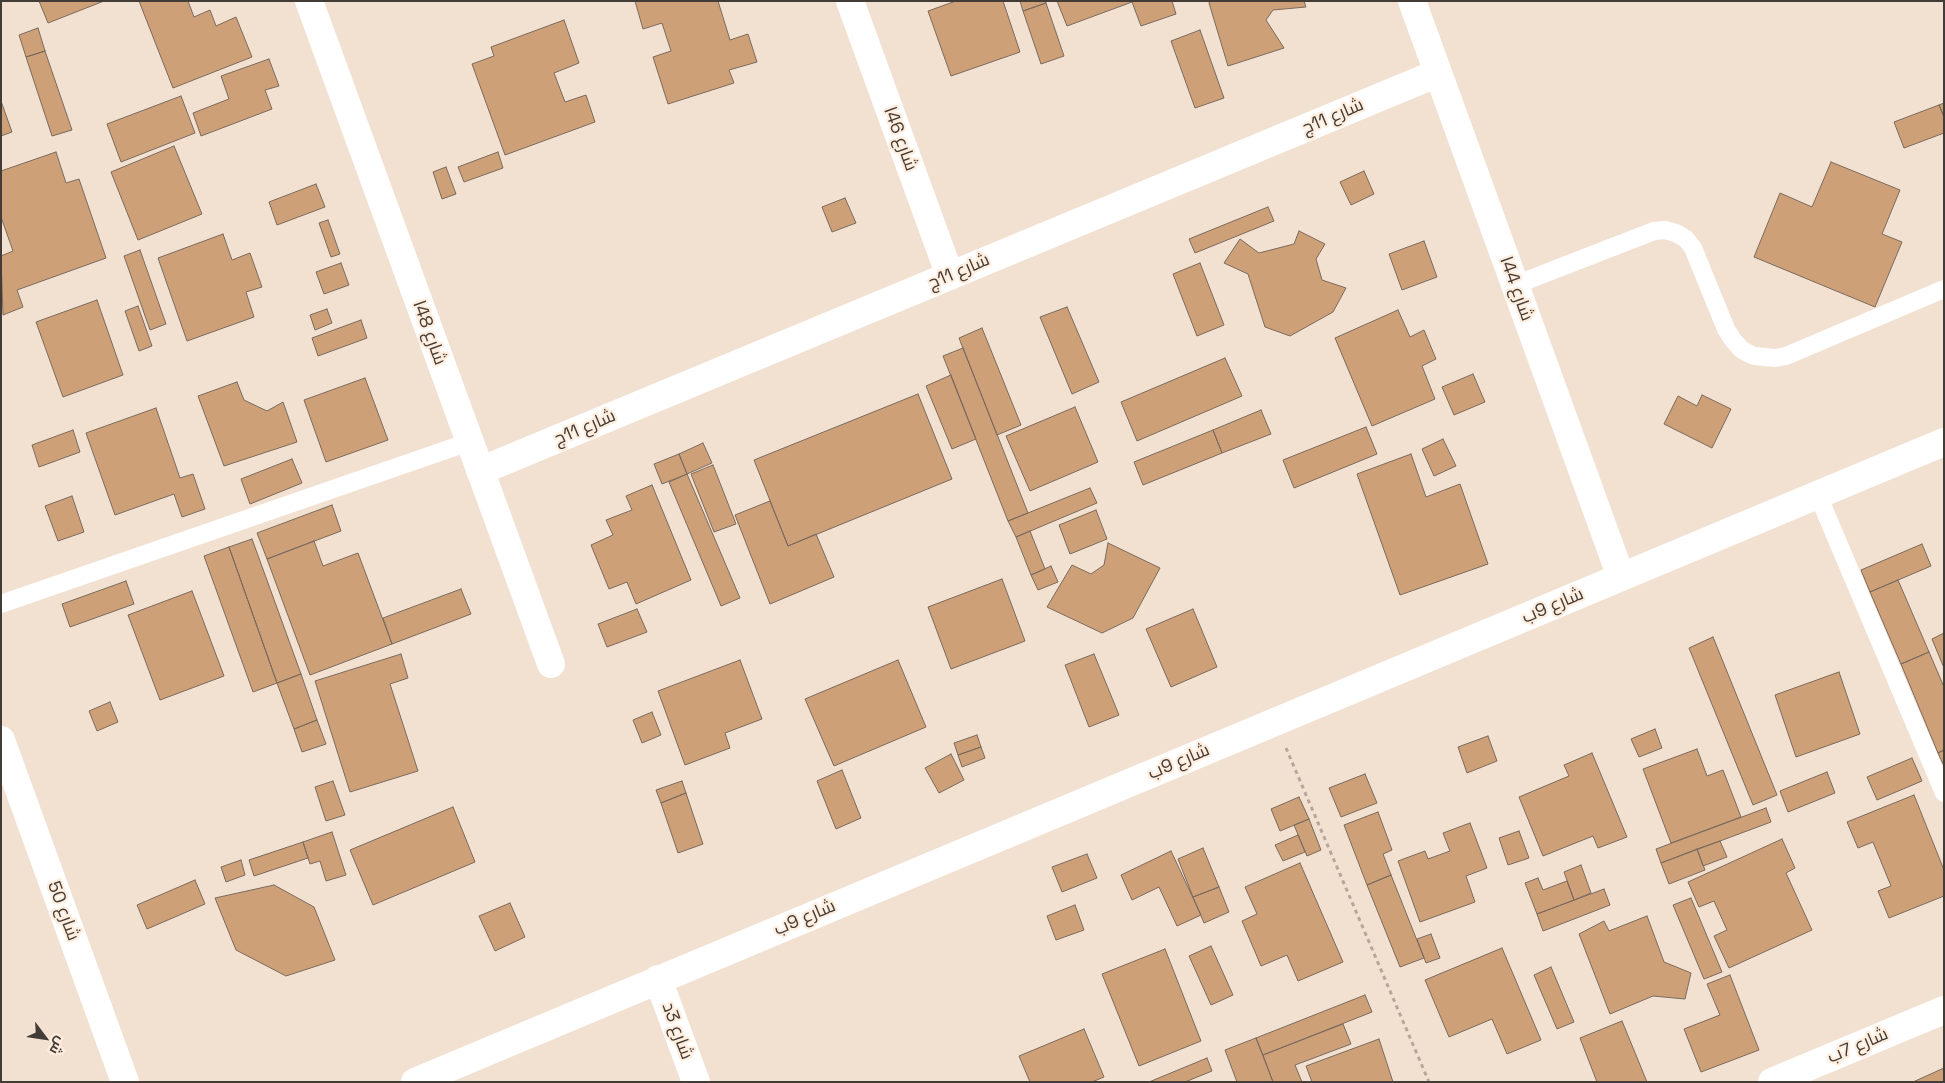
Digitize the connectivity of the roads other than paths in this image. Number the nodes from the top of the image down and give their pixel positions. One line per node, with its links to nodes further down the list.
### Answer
1 (309, 1): 8 (street, شارع 48ا)
2 (850, 1): 5 (street, شارع 46ا)
3 (1412, 1): 4 (street, شارع 44ا)
4 (1438, 73): 5 (street, شارع 11ج); 6 (street, شارع 44ا)
5 (950, 276): 10 (street, شارع 11ج)
6 (1515, 285): 7 (lane); 12 (street, شارع 44ا)
7 (1944, 289)
8 (469, 442): 10 (street, شارع 48ا); 13 (lane)
9 (1944, 442): 11 (street, شارع 9ب)
10 (480, 472): 14 (street, شارع 48ا)
11 (1818, 494): 12 (street, شارع 9ب); 16 (lane)
12 (1621, 577): 17 (street, شارع 9ب)
13 (1, 604)
14 (551, 664)
15 (1, 740): 19 (street, شارع 50)
16 (1944, 793)
17 (658, 979): 20 (street, شارع 9ب); 21 (street, شارع 3د)
18 (1944, 1010): 22 (street, شارع 7ب)
19 (125, 1082)
20 (414, 1082)
21 (696, 1082)
22 (1772, 1082)

